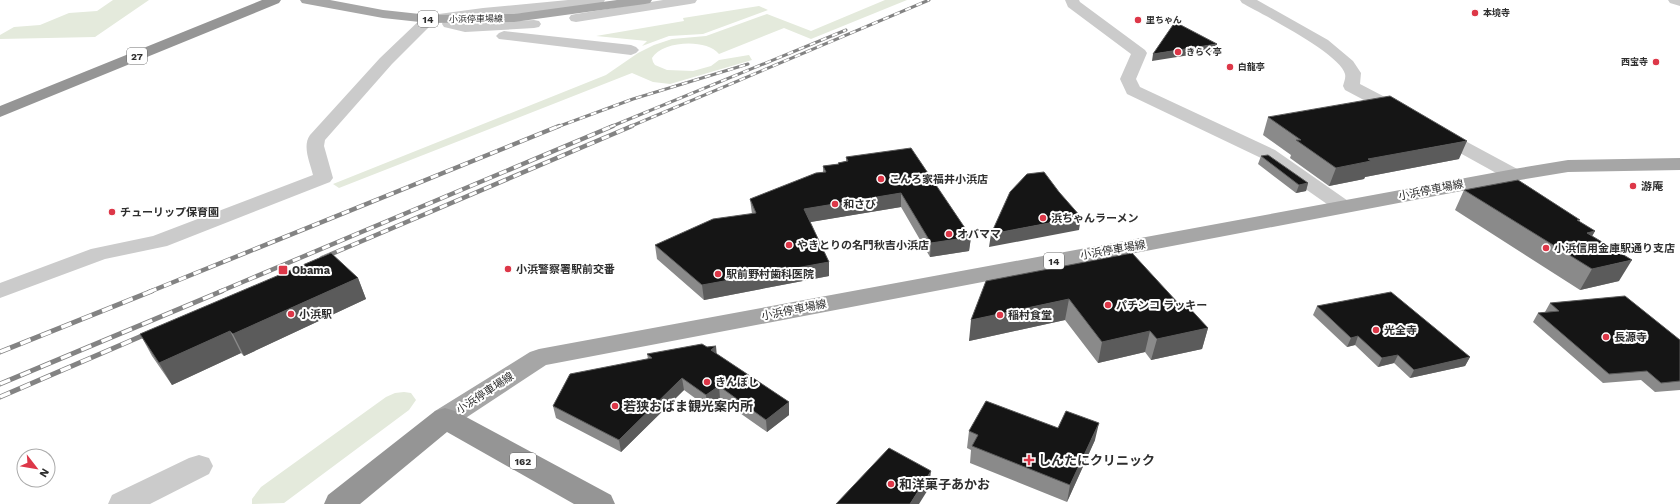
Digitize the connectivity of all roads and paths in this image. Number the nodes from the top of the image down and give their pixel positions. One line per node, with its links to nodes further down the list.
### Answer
1 (274, 0): 12 (highway, 27)
2 (307, 0): 10 (main road, 小浜停車場線 / 14)
3 (598, 0): 10 (street)
4 (645, 0): 10 (main road, 小浜停車場線 / 14)
5 (690, 0): 10 (street)
6 (1072, 0): 15 (street)
7 (1247, 0): 14 (street)
8 (1675, 0): 9 (street)
9 (1680, 2)
10 (429, 19): 11 (street); 16 (street)
11 (631, 50)
12 (0, 112)
13 (1680, 164): 14 (main road, 小浜停車場線 / 14)
14 (1514, 175): 15 (main road, 小浜停車場線 / 14)
15 (1344, 207): 17 (main road, 小浜停車場線 / 14)
16 (0, 291)
17 (445, 418): 20 (highway); 21 (highway, 162)
18 (199, 466): 19 (street)
19 (123, 504)
20 (339, 504)
21 (600, 504)

